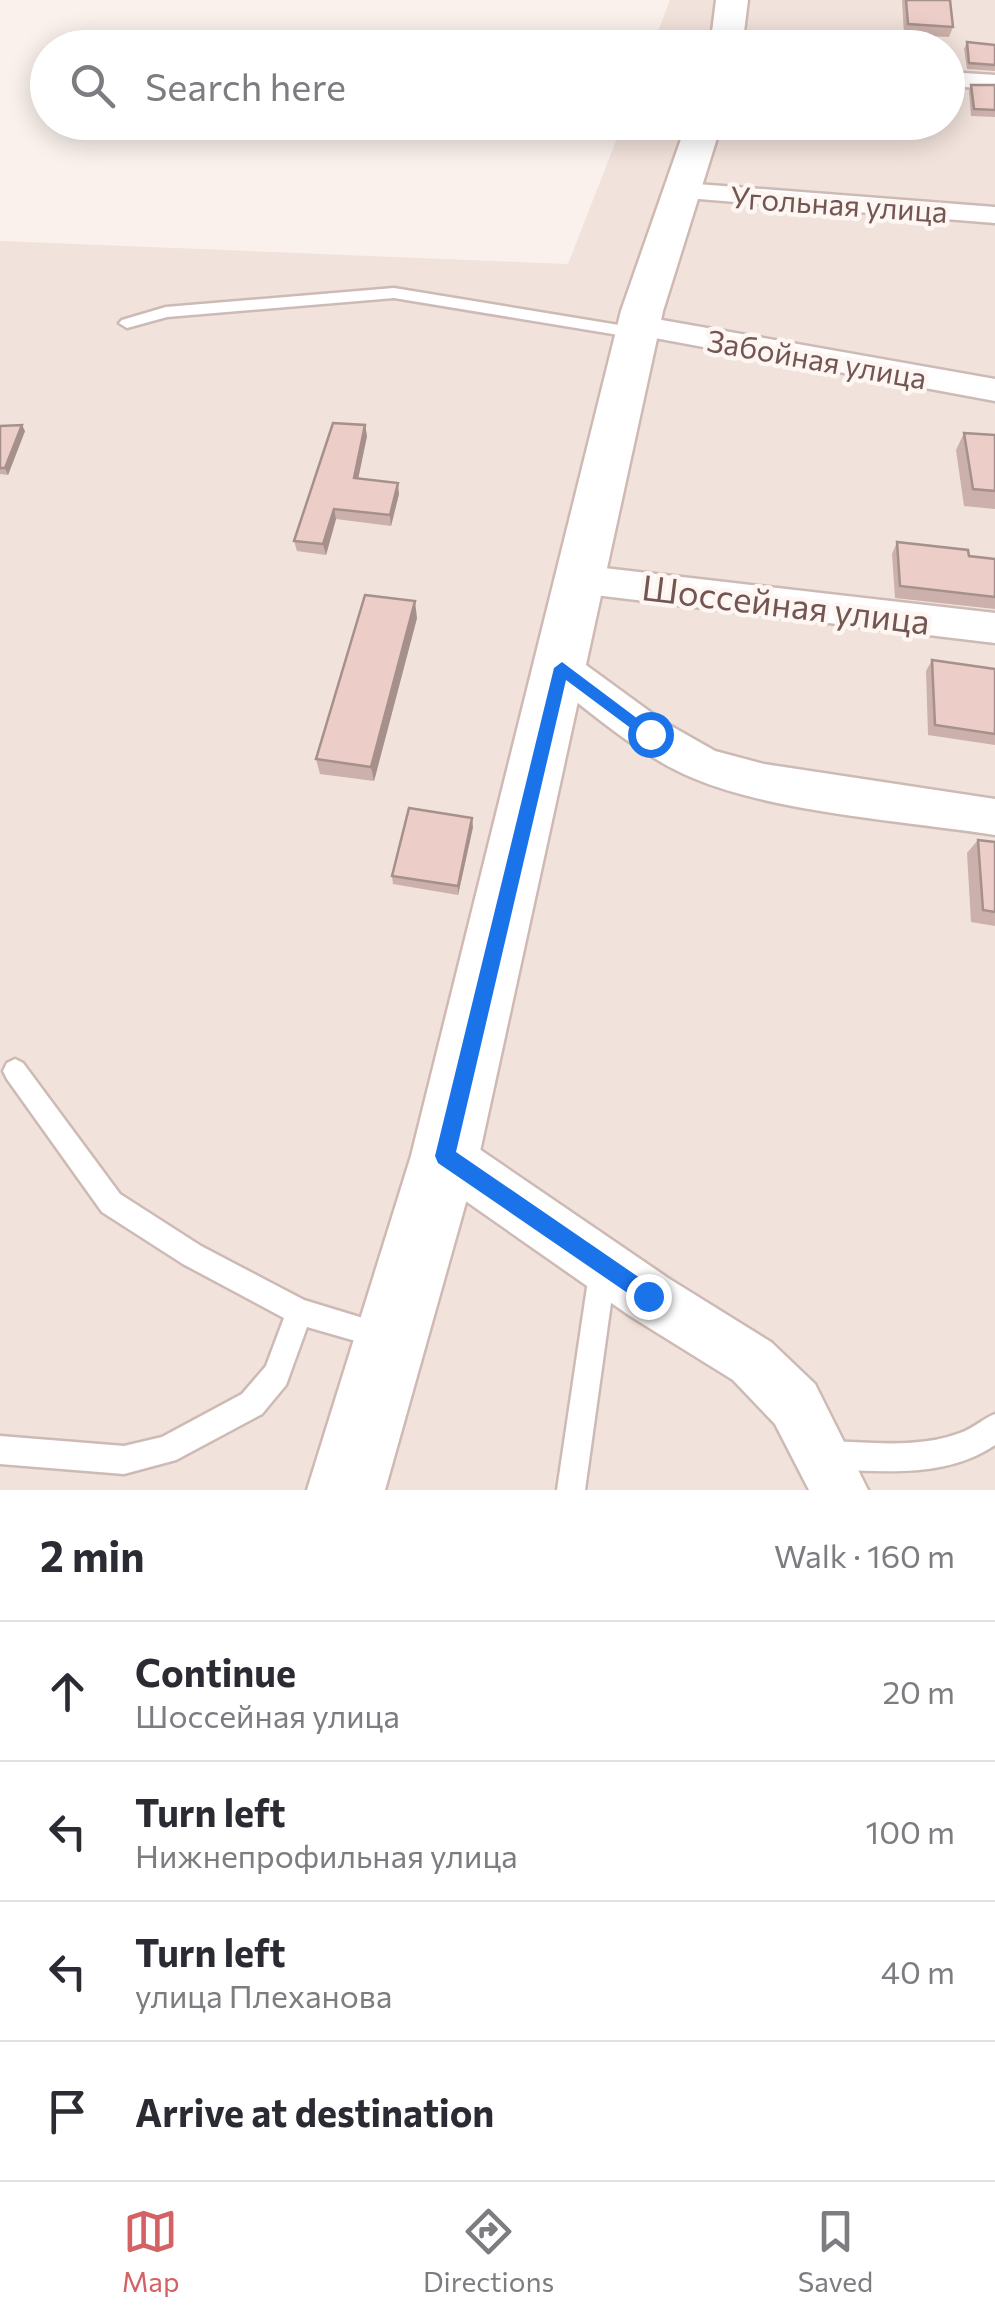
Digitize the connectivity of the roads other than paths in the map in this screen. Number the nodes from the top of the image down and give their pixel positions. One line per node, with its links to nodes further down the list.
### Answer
1 (732, 0): 2 (street)
2 (728, 30)
3 (965, 80): 4 (street)
4 (995, 82)
5 (700, 140): 6 (street)
6 (684, 192): 7 (street, Угольная улица); 9 (street)
7 (995, 215)
8 (127, 323): 9 (lane)
9 (638, 329): 10 (street, Забойная улица); 11 (street)
10 (995, 390)
11 (578, 579): 12 (street, Шоссейная улица); 13 (street)
12 (995, 628)
13 (562, 668): 14 (street); 16 (street)
14 (995, 817)
15 (14, 1071): 18 (lane)
16 (445, 1156): 17 (street); 19 (street)
17 (603, 1265): 22 (street); 24 (lane)
18 (300, 1312): 19 (lane); 21 (lane)
19 (391, 1338): 23 (street)
20 (995, 1428): 22 (lane)
21 (0, 1450)
22 (831, 1472)
23 (346, 1490)
24 (571, 1490)

